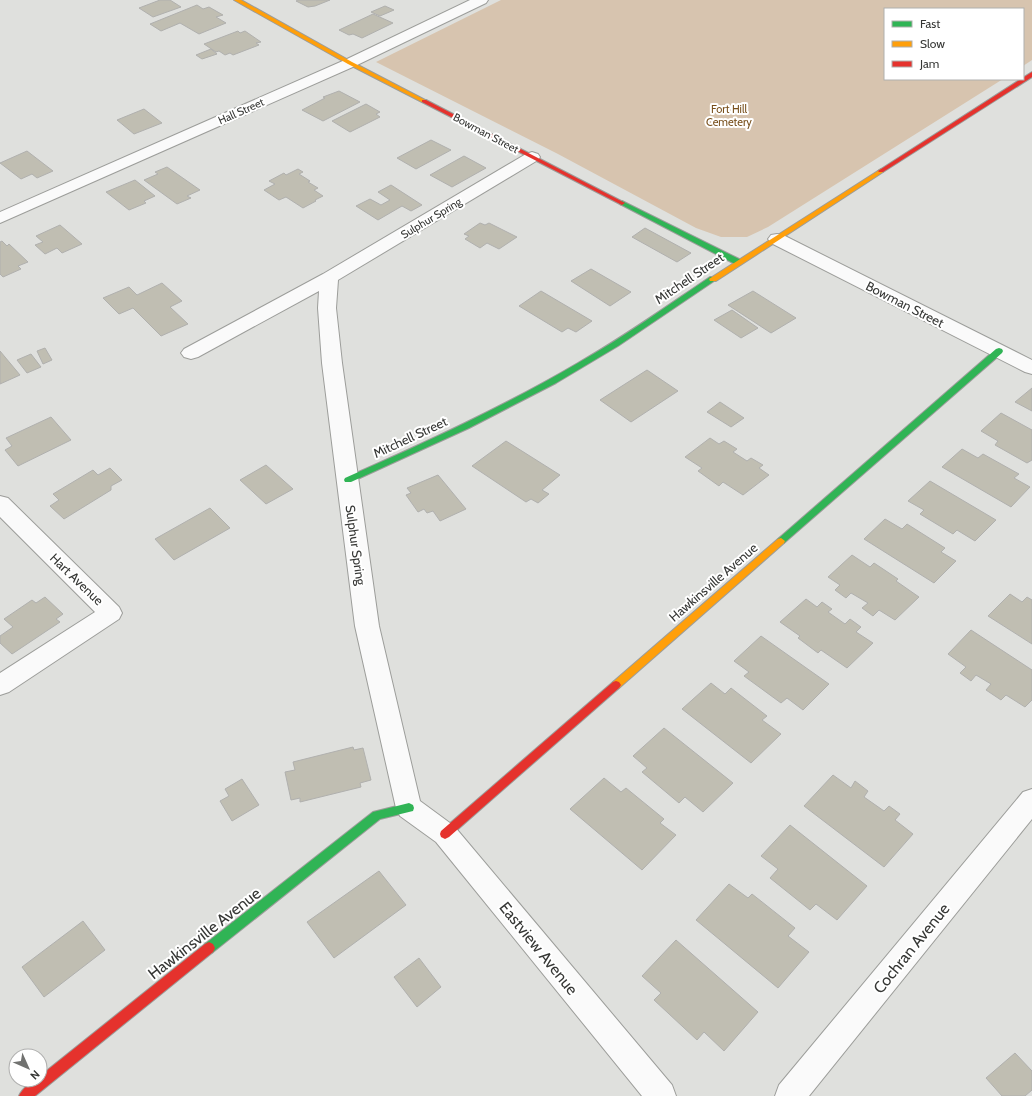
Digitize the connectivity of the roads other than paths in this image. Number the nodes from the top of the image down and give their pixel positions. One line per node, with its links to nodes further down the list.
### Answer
1 (237, 0): 3 (street, Bowman Street)
2 (481, 0): 3 (street, Hall Street)
3 (350, 63): 5 (street, Bowman Street); 6 (street, Hall Street)
4 (1023, 80): 7 (street, Mitchell Street)
5 (532, 157): 8 (street, Bowman Street); 9 (street, Sulphur Spring)
6 (0, 218)
7 (777, 239): 8 (street, Mitchell Street); 10 (street, Bowman Street)
8 (738, 262): 13 (street, Mitchell Street)
9 (329, 278): 11 (street, Sulphur Spring); 13 (street, Sulphur Spring)
10 (999, 351): 12 (street, Bowman Street); 18 (street, Hawkinsville Avenue)
11 (191, 354)
12 (1032, 368)
13 (348, 480): 17 (street, Sulphur Spring)
14 (0, 504): 15 (street, Hart Avenue)
15 (0, 685)
16 (1032, 800): 21 (street, Cochran Avenue)
17 (409, 808): 18 (street, Eastview Avenue); 19 (street, Hawkinsville Avenue)
18 (445, 834): 20 (street, Eastview Avenue)
19 (25, 1096)
20 (661, 1096)
21 (790, 1096)

